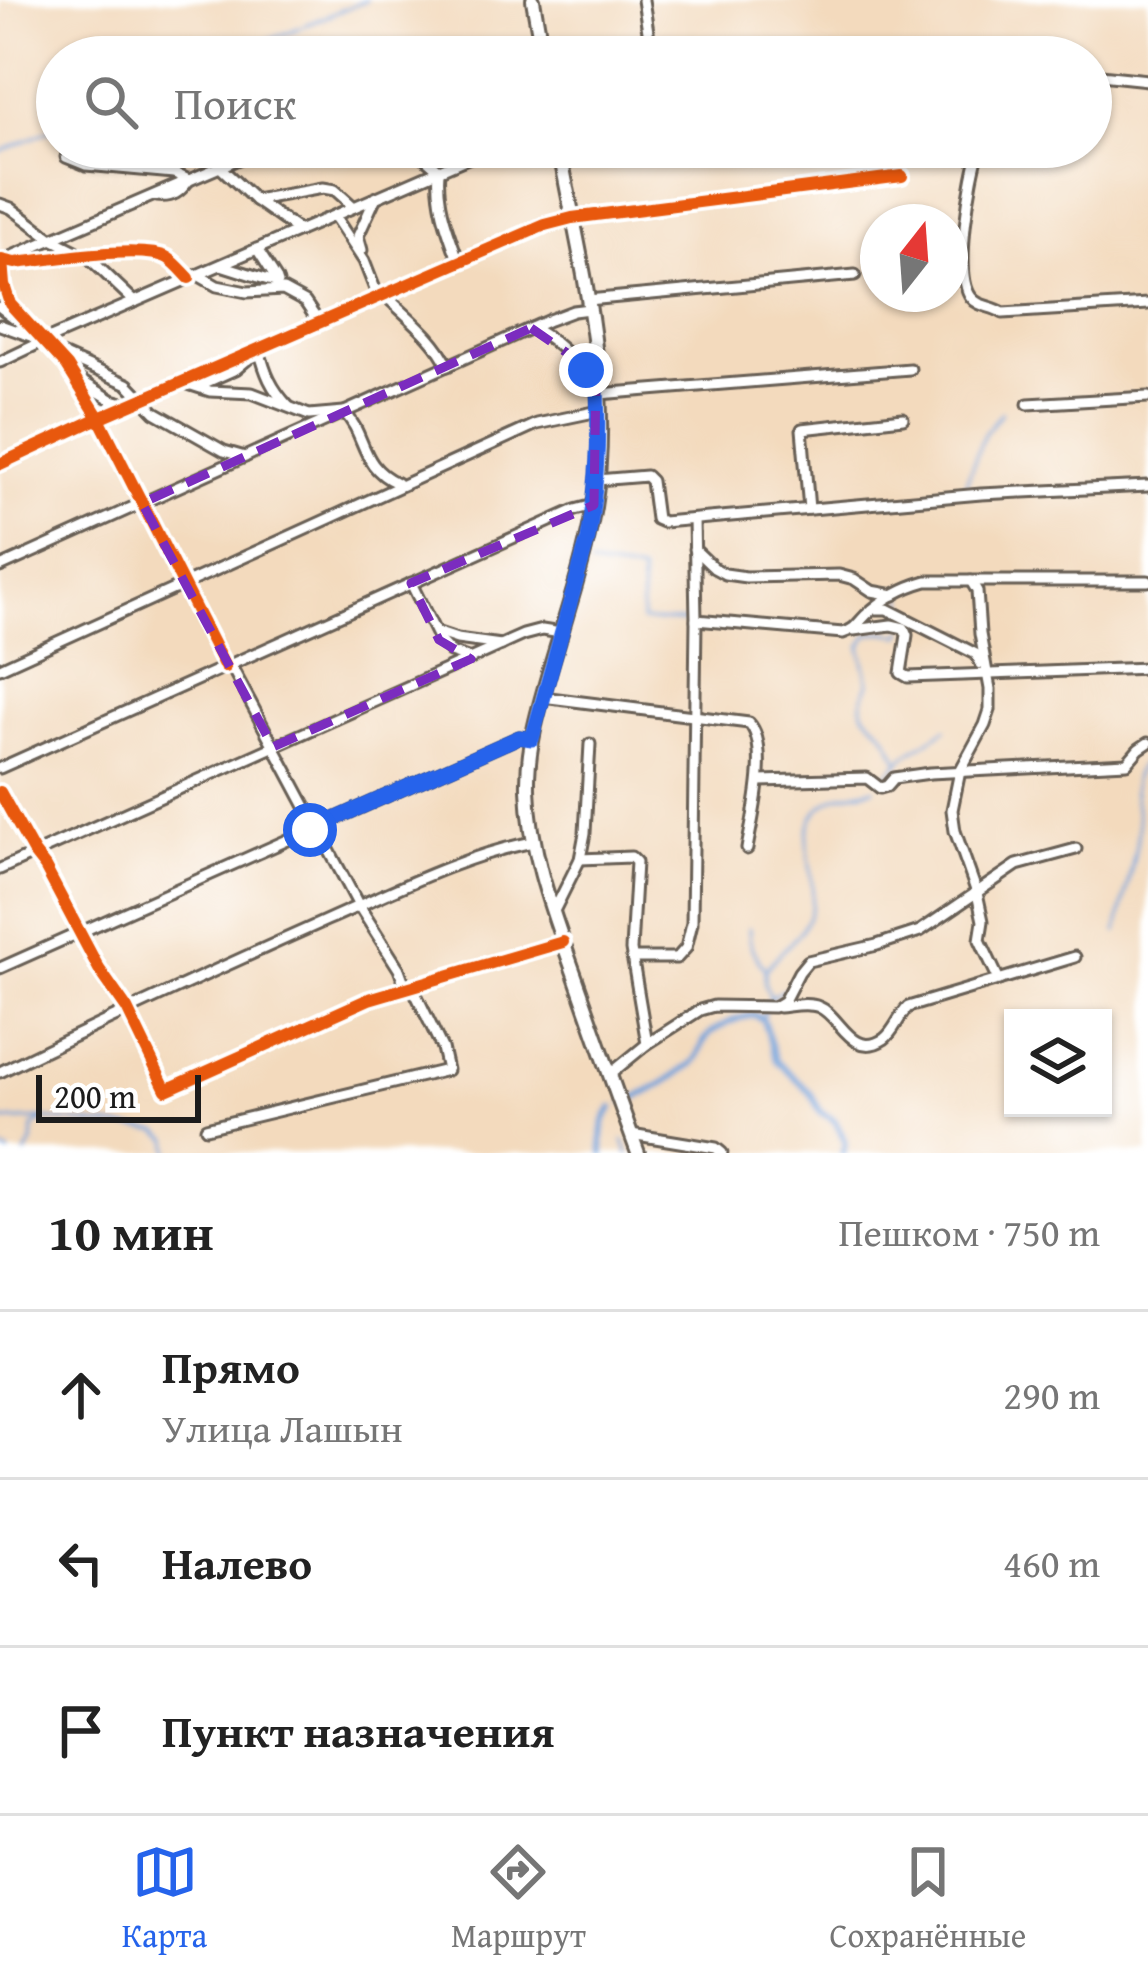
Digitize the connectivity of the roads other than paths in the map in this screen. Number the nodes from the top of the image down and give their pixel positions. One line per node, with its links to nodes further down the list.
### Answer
1 (532, 0): 3 (main road)
2 (643, 0): 4 (street)
3 (538, 36)
4 (649, 36)
5 (1112, 76): 6 (street)
6 (1148, 80)
7 (119, 168): 16 (street)
8 (167, 168): 16 (street)
9 (218, 168): 18 (street)
10 (221, 168): 20 (street)
11 (437, 168): 15 (street)
12 (444, 168): 15 (street)
13 (563, 168): 24 (main road)
14 (974, 168): 39 (street)
15 (439, 170): 19 (street); 31 (street)
16 (173, 173): 18 (street)
17 (902, 176): 24 (street)
18 (189, 180): 26 (street)
19 (376, 198): 22 (street); 30 (street)
20 (255, 200): 22 (street); 25 (street)
21 (0, 204): 26 (street)
22 (354, 207): 23 (street)
23 (335, 217): 25 (street); 30 (street)
24 (572, 218): 31 (street); 38 (main road)
25 (299, 231): 27 (street)
26 (52, 239): 28 (street); 29 (street)
27 (257, 249): 32 (street); 35 (street)
28 (88, 256): 29 (street); 34 (street); 37 (street)
29 (1, 261): 44 (street)
30 (364, 261): 36 (street)
31 (459, 262): 36 (street)
32 (220, 265): 34 (street); 35 (street)
33 (855, 275): 38 (street)
34 (193, 276): 35 (street); 37 (street)
35 (281, 286): 41 (street)
36 (381, 296): 41 (street); 49 (street)
37 (135, 302): 44 (street)
38 (589, 304): 43 (street); 51 (main road)
39 (1148, 304)
40 (0, 307): 44 (street)
41 (319, 323): 46 (street)
42 (0, 326): 44 (street)
43 (531, 328): 49 (street); 51 (street)
44 (44, 341): 47 (street); 48 (street)
45 (0, 347): 48 (street)
46 (259, 349): 53 (street); 54 (street); 60 (street)
47 (53, 351): 52 (street); 57 (street)
48 (4, 361)
49 (448, 366): 62 (street)
50 (910, 369): 55 (street)
51 (596, 373): 55 (main road)
52 (73, 376): 59 (street); 64 (street)
53 (182, 382): 54 (street); 57 (street)
54 (197, 387): 60 (street)
55 (598, 394): 61 (main road)
56 (1148, 397): 58 (street)
57 (143, 400): 59 (street); 67 (street)
58 (1028, 404)
59 (129, 405): 64 (street)
60 (292, 410): 63 (street)
61 (599, 411): 69 (main road); 81 (street)
62 (344, 412): 63 (street); 66 (street); 70 (street)
63 (309, 415): 66 (street)
64 (99, 418): 68 (street); 72 (street)
65 (903, 418): 74 (street)
66 (320, 424): 67 (street)
67 (245, 457): 72 (street)
68 (0, 464)
69 (597, 480): 73 (main road); 75 (street)
70 (397, 482)
71 (1148, 486): 74 (street)
72 (142, 503): 77 (street); 81 (street)
73 (594, 505): 80 (street); 87 (main road)
74 (809, 509): 75 (street)
75 (694, 520): 76 (street)
76 (694, 549): 82 (street); 84 (street)
77 (0, 568)
78 (1148, 580): 79 (street)
79 (971, 581): 82 (street); 93 (street)
80 (411, 583): 86 (street); 90 (street)
81 (184, 586): 90 (street); 91 (street)
82 (894, 595): 83 (street)
83 (874, 608): 85 (street); 93 (street)
84 (696, 620): 85 (street); 95 (street)
85 (854, 630): 93 (street)
86 (436, 632): 88 (street); 89 (street)
87 (561, 633): 88 (street); 94 (main road)
88 (501, 645): 89 (street)
89 (471, 658): 99 (street)
90 (228, 666): 99 (street); 100 (street)
91 (0, 668)
92 (1148, 668): 93 (street)
93 (986, 674): 101 (street)
94 (542, 697): 95 (street); 96 (main road)
95 (693, 716): 102 (street); 117 (street)
96 (532, 739): 104 (street); 105 (main road)
97 (1148, 743): 101 (street)
98 (590, 744): 109 (street)
99 (273, 747): 104 (street); 108 (street)
100 (0, 768)
101 (960, 771): 102 (street); 111 (street)
102 (760, 781): 106 (street)
103 (0, 792): 108 (street)
104 (316, 827): 112 (street); 114 (street)
105 (534, 842): 112 (street); 113 (main road)
106 (747, 849)
107 (1076, 849): 111 (street)
108 (34, 853): 110 (street); 114 (street)
109 (580, 859): 113 (street); 117 (street)
110 (0, 868)
111 (977, 893): 119 (street); 121 (street)
112 (359, 906): 120 (street); 122 (street)
113 (553, 913): 115 (main road)
114 (81, 932): 118 (street); 122 (street)
115 (563, 942): 120 (street); 125 (main road)
116 (1075, 957): 119 (street)
117 (632, 958): 123 (street)
118 (0, 968)
119 (999, 980): 121 (street)
120 (409, 987): 122 (street); 126 (street)
121 (774, 1007): 123 (street)
122 (127, 1009): 124 (street)
123 (647, 1044): 125 (street)
124 (0, 1072)
125 (609, 1075): 127 (main road)
126 (206, 1128)
127 (631, 1135): 128 (main road); 129 (street)
128 (638, 1153)
129 (722, 1153)

